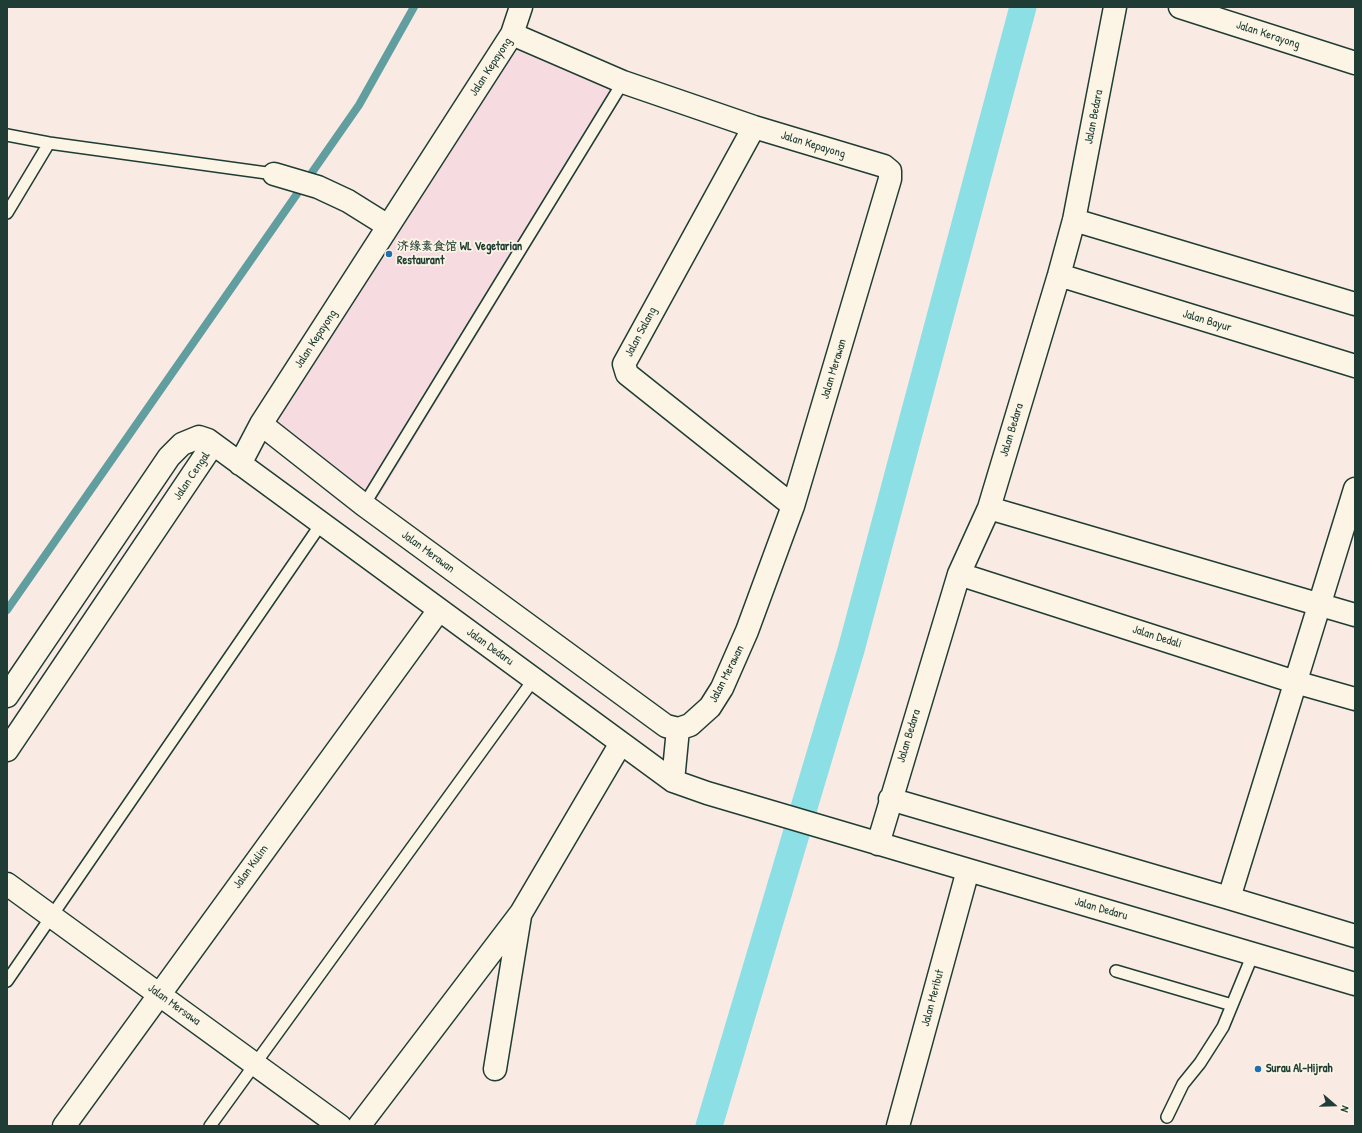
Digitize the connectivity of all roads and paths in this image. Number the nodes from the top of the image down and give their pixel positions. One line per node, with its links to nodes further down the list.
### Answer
1 (521, 7): 4 (street)
2 (1115, 7): 13 (street, Jalan Bedara)
3 (1180, 7): 5 (street, Jalan Kerayong)
4 (512, 34): 6 (street, Jalan Kepayong); 14 (street, Jalan Kepayong)
5 (1355, 63)
6 (623, 82): 7 (street, Jalan Kepayong); 22 (lane)
7 (754, 127): 11 (street, Jalan Kepayong); 23 (street, Jalan Salang)
8 (7, 135): 9 (lane)
9 (50, 143): 10 (lane); 12 (lane)
10 (274, 174): 14 (street)
11 (890, 179): 23 (street, Jalan Merawan)
12 (7, 214)
13 (1074, 220): 15 (street, Jalan Bedara); 16 (street)
14 (388, 226): 18 (street, Jalan Kepayong)
15 (1059, 275): 17 (street, Jalan Bayur); 24 (street, Jalan Bedara)
16 (1355, 304)
17 (1355, 366)
18 (261, 424): 20 (street, Jalan Kepayong); 22 (street, Jalan Merawan)
19 (213, 444): 20 (street, Jalan Dedaru); 32 (street, Jalan Cengal); 36 (street, Jalan Cengal)
20 (240, 464): 25 (street, Jalan Dedaru)
21 (1355, 489): 27 (street)
22 (364, 505): 34 (street, Jalan Merawan)
23 (793, 506): 34 (street, Jalan Merawan)
24 (989, 508): 26 (street, Jalan Bedara); 27 (street)
25 (321, 524): 28 (street, Jalan Dedaru); 44 (lane)
26 (959, 574): 31 (street, Jalan Dedali); 38 (street, Jalan Bedara)
27 (1319, 604): 29 (street); 31 (street)
28 (439, 610): 30 (street, Jalan Dedaru); 50 (street, Jalan Kulim)
29 (1355, 615)
30 (534, 679): 35 (street, Jalan Dedaru); 52 (lane)
31 (1295, 682): 33 (street, Jalan Dedali); 42 (street)
32 (7, 696)
33 (1355, 699)
34 (678, 729): 37 (street)
35 (621, 743): 37 (street, Jalan Dedaru); 43 (street)
36 (7, 750)
37 (673, 781): 39 (street, Jalan Dedaru)
38 (890, 799): 39 (street, Jalan Bedara); 42 (street)
39 (878, 844): 40 (street, Jalan Dedaru)
40 (968, 870): 46 (street, Jalan Dedaru); 59 (street, Jalan Meribut)
41 (7, 884): 44 (street, Jalan Mersawa)
42 (1229, 898): 45 (street)
43 (521, 913): 53 (street); 58 (street)
44 (52, 916): 48 (lane); 50 (street, Jalan Mersawa)
45 (1355, 936)
46 (1253, 954): 49 (street, Jalan Dedaru); 51 (lane)
47 (1116, 971): 51 (lane)
48 (7, 982)
49 (1355, 984)
50 (158, 994): 52 (street, Jalan Mersawa); 55 (street, Jalan Kulim)
51 (1232, 1005): 54 (lane)
52 (256, 1064): 56 (lane); 57 (street, Jalan Mersawa)
53 (495, 1069)
54 (1167, 1117)
55 (64, 1126)
56 (210, 1126)
57 (340, 1126)
58 (358, 1126)
59 (898, 1126)

